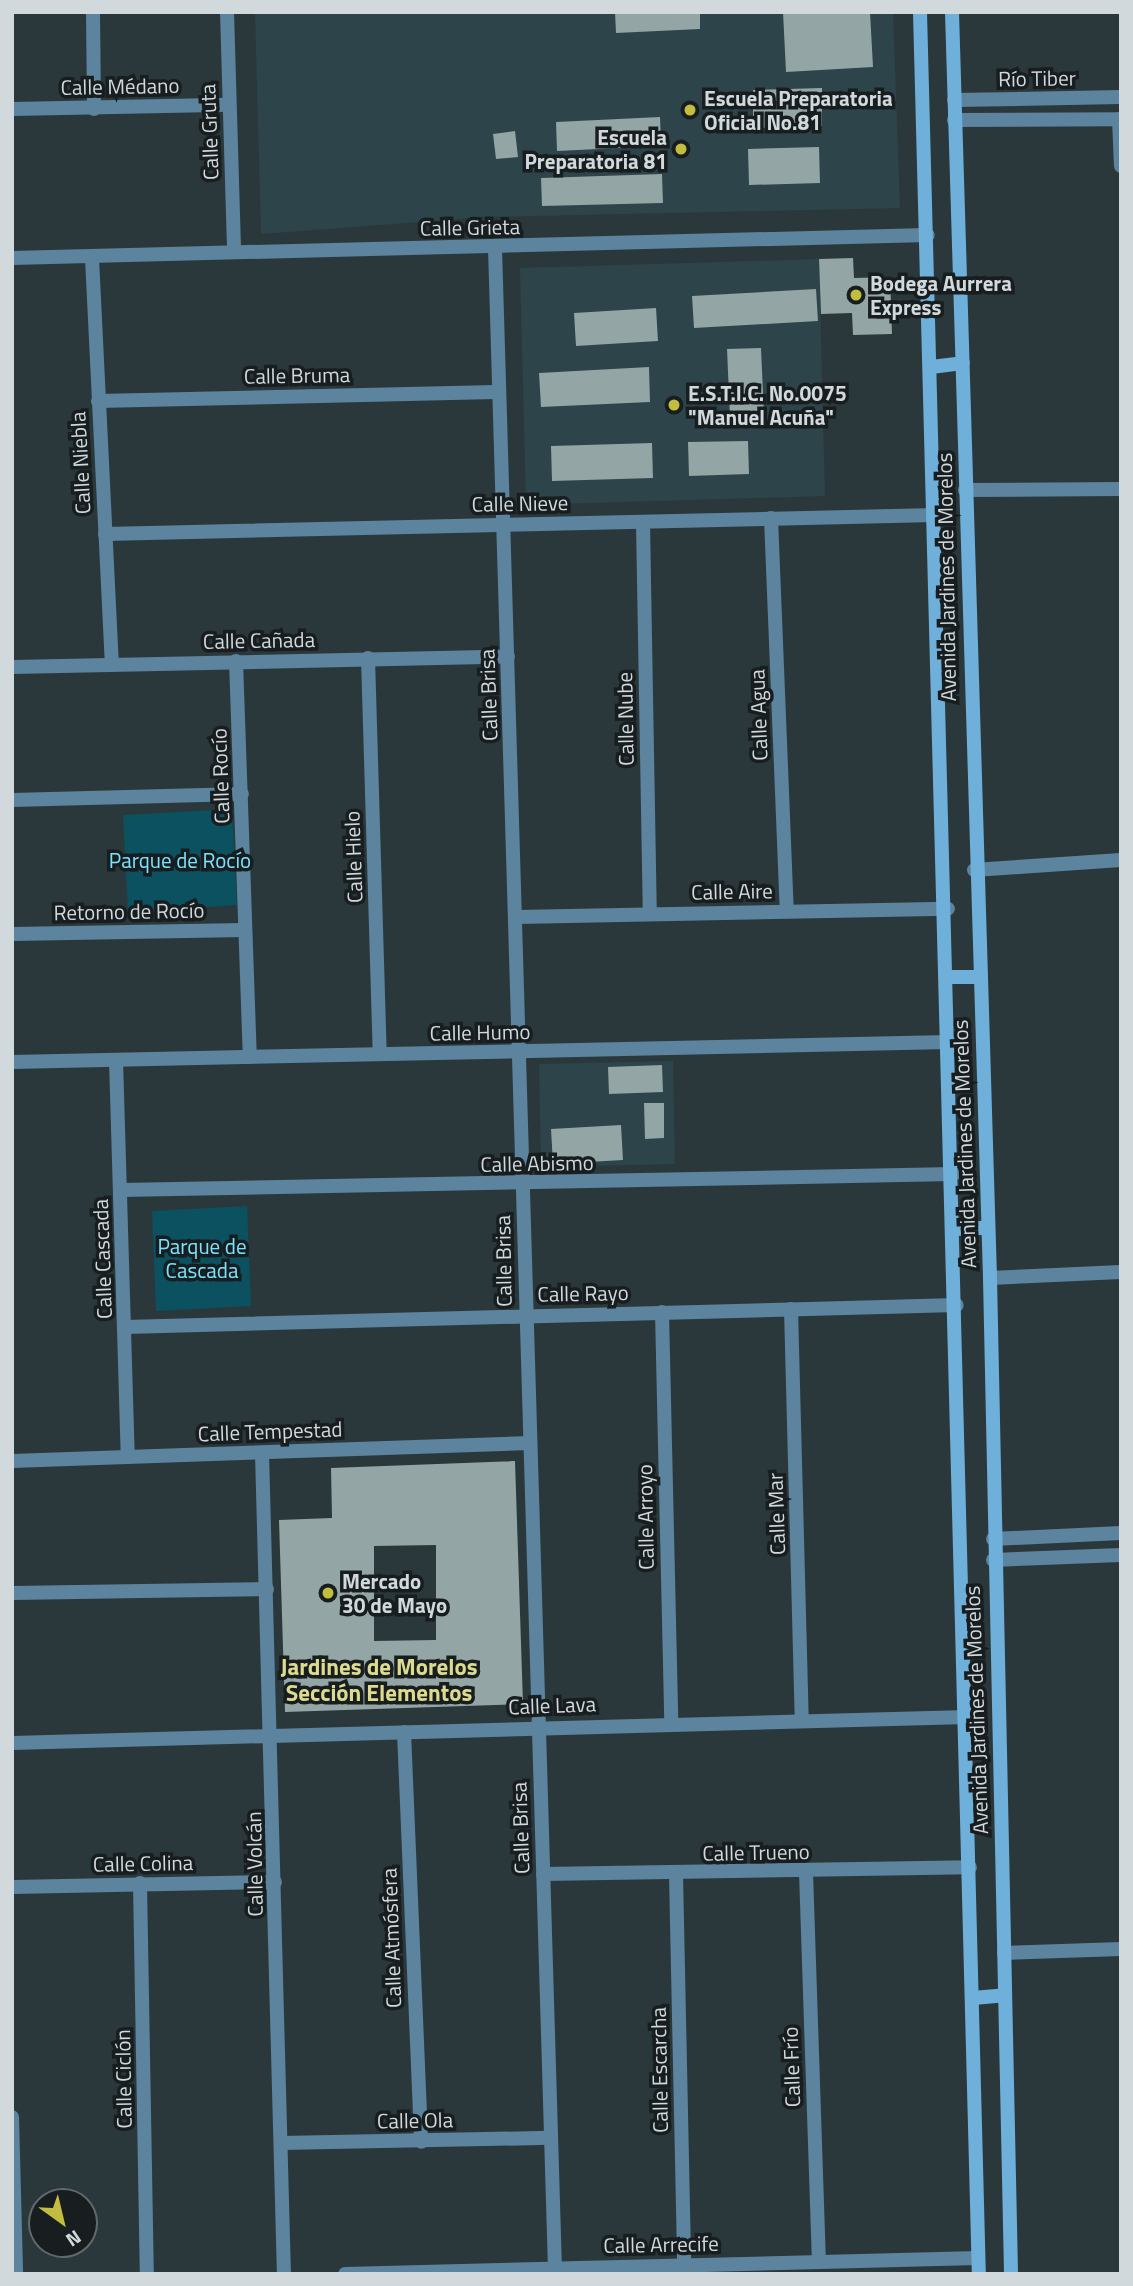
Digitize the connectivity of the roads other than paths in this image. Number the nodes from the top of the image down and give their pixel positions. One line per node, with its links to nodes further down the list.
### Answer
1 (93, 12): 9 (street)
2 (227, 12): 7 (street, Calle Gruta)
3 (920, 12): 13 (main road, Avenida Jardines de Morelos)
4 (952, 12): 6 (main road, Avenida Jardines de Morelos)
5 (1121, 97): 6 (street, Río Tiber)
6 (954, 100): 11 (main road, Avenida Jardines de Morelos)
7 (229, 105): 9 (street, Calle Médano); 15 (street, Calle Gruta)
8 (12, 109): 9 (street, Calle Médano)
9 (94, 109)
10 (1120, 119): 11 (street, Río Tiber); 12 (street)
11 (954, 120): 18 (main road, Avenida Jardines de Morelos)
12 (1121, 166)
13 (928, 235): 14 (street, Calle Grieta); 19 (main road, Avenida Jardines de Morelos)
14 (495, 248): 15 (street, Calle Grieta); 20 (street, Calle Brisa)
15 (234, 251): 17 (street, Calle Grieta)
16 (12, 258): 17 (street, Calle Grieta)
17 (92, 258): 21 (street, Calle Niebla)
18 (962, 363): 19 (main road); 23 (main road, Avenida Jardines de Morelos)
19 (931, 367): 24 (main road, Avenida Jardines de Morelos)
20 (496, 392): 21 (street, Calle Bruma); 27 (street, Calle Brisa)
21 (98, 401): 28 (street, Calle Niebla)
22 (1121, 489): 23 (street)
23 (965, 490): 37 (main road, Avenida Jardines de Morelos)
24 (936, 515): 25 (street, Calle Nieve); 38 (main road, Avenida Jardines de Morelos)
25 (771, 518): 26 (street, Calle Nieve); 39 (street, Calle Agua)
26 (642, 523): 27 (street, Calle Nieve); 40 (street, Calle Nube)
27 (501, 524): 28 (street, Calle Nieve); 29 (street, Calle Brisa)
28 (105, 534): 32 (street, Calle Niebla)
29 (508, 657): 30 (street, Calle Cañada); 41 (street, Calle Brisa)
30 (368, 658): 31 (street, Calle Cañada); 48 (street, Calle Hielo)
31 (236, 661): 32 (street, Calle Cañada); 34 (street, Calle Rocío)
32 (112, 665): 33 (street, Calle Cañada)
33 (12, 667)
34 (242, 794): 35 (street); 42 (street, Calle Rocío)
35 (12, 800)
36 (1121, 860): 37 (street)
37 (974, 870): 45 (main road, Avenida Jardines de Morelos)
38 (948, 909): 39 (street, Calle Aire); 44 (main road, Avenida Jardines de Morelos)
39 (787, 911): 40 (street, Calle Aire)
40 (650, 914): 41 (street, Calle Aire)
41 (517, 917): 47 (street, Calle Brisa)
42 (245, 930): 43 (street, Retorno de Rocío); 49 (street, Calle Rocío)
43 (12, 934)
44 (948, 977): 45 (main road); 46 (main road, Avenida Jardines de Morelos)
45 (979, 977): 55 (main road, Avenida Jardines de Morelos)
46 (949, 1041): 47 (street, Calle Humo); 52 (main road, Avenida Jardines de Morelos)
47 (521, 1053): 48 (street, Calle Humo); 53 (street, Calle Brisa)
48 (380, 1054): 49 (street, Calle Humo)
49 (250, 1056): 50 (street, Calle Humo)
50 (116, 1060): 51 (street, Calle Humo); 54 (street, Calle Cascada)
51 (12, 1062)
52 (954, 1174): 53 (street, Calle Abismo); 56 (main road, Avenida Jardines de Morelos)
53 (523, 1185): 54 (street, Calle Abismo); 62 (street, Calle Brisa)
54 (121, 1190): 63 (street, Calle Cascada)
55 (988, 1228): 56 (main road); 58 (main road, Avenida Jardines de Morelos)
56 (955, 1229): 59 (main road, Avenida Jardines de Morelos)
57 (1121, 1272): 58 (street)
58 (990, 1278): 69 (main road, Avenida Jardines de Morelos)
59 (957, 1305): 60 (street, Calle Rayo); 74 (main road, Avenida Jardines de Morelos)
60 (791, 1309): 61 (street, Calle Rayo); 75 (street, Calle Mar)
61 (662, 1312): 62 (street, Calle Rayo); 76 (street, Calle Arroyo)
62 (526, 1316): 63 (street, Calle Rayo); 64 (street, Calle Brisa)
63 (125, 1327): 66 (street, Calle Cascada)
64 (528, 1443): 65 (street, Calle Tempestad); 77 (street, Calle Brisa)
65 (262, 1452): 66 (street, Calle Tempestad); 72 (street, Calle Volcán)
66 (128, 1457): 67 (street, Calle Tempestad)
67 (12, 1461)
68 (1121, 1533): 69 (street)
69 (993, 1539): 71 (main road, Avenida Jardines de Morelos)
70 (1121, 1555): 71 (street)
71 (993, 1560): 89 (main road, Avenida Jardines de Morelos)
72 (267, 1589): 73 (street); 79 (street, Calle Volcán)
73 (12, 1593)
74 (968, 1717): 75 (street, Calle Lava); 81 (main road, Avenida Jardines de Morelos)
75 (802, 1718): 76 (street, Calle Lava)
76 (671, 1722): 77 (street, Calle Lava)
77 (537, 1727): 78 (street, Calle Lava); 83 (street, Calle Brisa)
78 (404, 1732): 79 (street, Calle Lava); 94 (street, Calle Atmósfera)
79 (272, 1734): 80 (street, Calle Lava); 85 (street, Calle Volcán)
80 (12, 1743)
81 (970, 1867): 82 (street, Calle Trueno); 91 (main road, Avenida Jardines de Morelos)
82 (806, 1872): 84 (street, Calle Trueno); 97 (street, Calle Frío)
83 (543, 1874): 84 (street, Calle Trueno); 93 (street, Calle Brisa)
84 (676, 1874): 98 (street, Calle Escarcha)
85 (275, 1882): 86 (street, Calle Colina); 95 (street, Calle Volcán)
86 (141, 1883): 87 (street, Calle Colina); 102 (street, Calle Ciclón)
87 (12, 1887)
88 (1121, 1949): 89 (street)
89 (1004, 1953): 90 (main road, Avenida Jardines de Morelos)
90 (1005, 1995): 91 (main road); 106 (main road, Avenida Jardines de Morelos)
91 (973, 1998): 96 (main road, Avenida Jardines de Morelos)
92 (12, 2117): 101 (street)
93 (550, 2138): 94 (street, Calle Ola); 99 (street, Calle Brisa)
94 (421, 2141): 95 (street, Calle Ola)
95 (281, 2143): 103 (street, Calle Volcán)
96 (978, 2258): 97 (street, Calle Arrecife); 105 (main road, Avenida Jardines de Morelos)
97 (819, 2261): 98 (street, Calle Arrecife)
98 (684, 2265): 99 (street, Calle Arrecife)
99 (555, 2271): 100 (street, Calle Arrecife)
100 (422, 2273): 104 (street, Calle Arrecife)
101 (16, 2274)
102 (147, 2274)
103 (284, 2274)
104 (345, 2274)
105 (979, 2274)
106 (1011, 2274)

